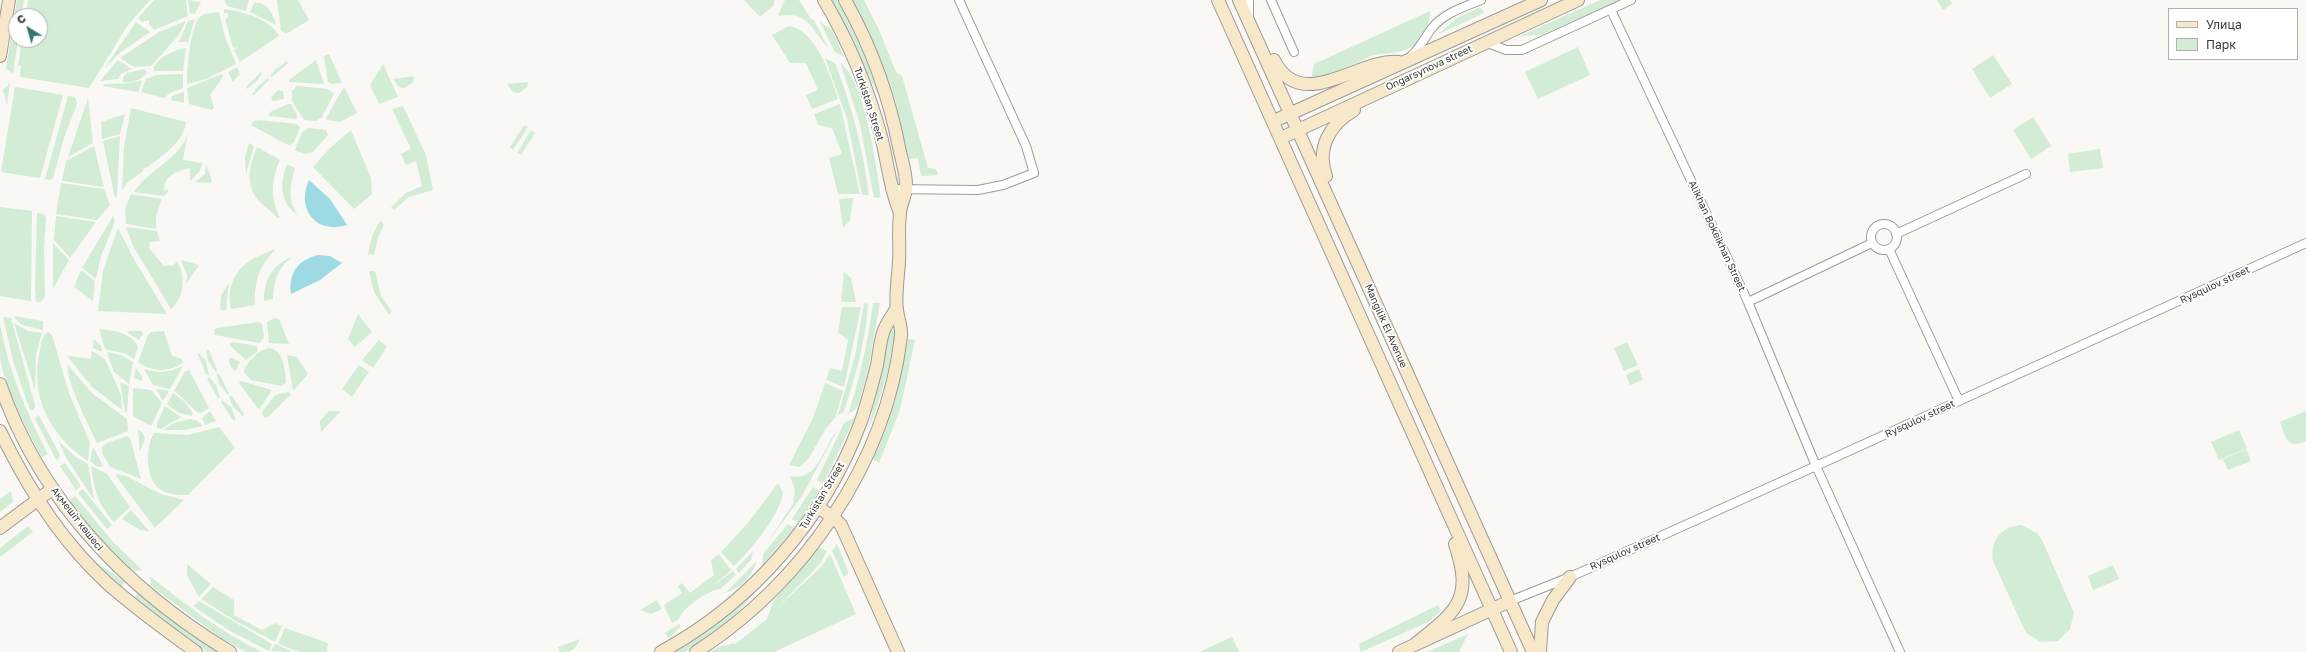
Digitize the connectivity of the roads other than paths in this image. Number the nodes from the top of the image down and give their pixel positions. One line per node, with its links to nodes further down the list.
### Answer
1 (9, 0): 18 (street)
2 (824, 0): 26 (street, Turkistan Street)
3 (845, 0): 27 (street, Turkistan Street)
4 (959, 0): 27 (street)
5 (1218, 0): 22 (street, Mangilik El Avenue)
6 (1239, 0): 15 (street, Mangilik El Avenue)
7 (1249, 0): 15 (street)
8 (1271, 0): 17 (street)
9 (1481, 0): 19 (street)
10 (1541, 0): 19 (street, Ongarsynova street)
11 (1578, 0): 13 (street, Ongarsynova street)
12 (1632, 0): 14 (street)
13 (1565, 4): 16 (street, Ongarsynova street)
14 (1611, 10): 16 (street); 34 (street, Alikhan Bokeikhan Street)
15 (1251, 25): 19 (street); 21 (street, Mangilik El Avenue)
16 (1484, 42): 20 (street, Ongarsynova street)
17 (1294, 52)
18 (0, 56)
19 (1404, 62): 21 (street, Ongarsynova street)
20 (1370, 95): 23 (street, Ongarsynova street); 29 (street)
21 (1292, 113): 22 (street, Ongarsynova street); 23 (street, Mangilik El Avenue)
22 (1274, 121): 24 (street, Mangilik El Avenue)
23 (1299, 129): 24 (street, Ongarsynova street); 29 (street, Mangilik El Avenue)
24 (1281, 138): 40 (street, Mangilik El Avenue)
25 (2026, 174): 30 (street)
26 (890, 189): 27 (street); 28 (street, Turkistan Street)
27 (906, 189): 28 (street, Turkistan Street)
28 (900, 213): 35 (street, Turkistan Street)
29 (1339, 222): 47 (street, Mangilik El Avenue)
30 (1896, 234): 31 (street); 33 (street)
31 (1872, 243): 33 (street); 34 (street)
32 (2306, 243): 37 (street, Rysqulov street)
33 (1889, 249): 37 (street)
34 (1748, 302): 39 (street, Alikhan Bokeikhan Street)
35 (896, 309): 43 (street, Turkistan Street); 44 (street, Turkistan Street)
36 (0, 384): 41 (street, Ақмешіт көшесі)
37 (1959, 401): 39 (street, Rysqulov street)
38 (0, 430): 42 (street, Ақмешіт көшесі)
39 (1816, 466): 46 (street, Rysqulov street); 59 (street, Alikhan Bokeikhan Street)
40 (1431, 475): 48 (street, Mangilik El Avenue); 49 (street)
41 (52, 489): 42 (street); 51 (street, Ақмешіт көшесі)
42 (37, 500): 45 (street); 50 (street, Ақмешіт көшесі)
43 (818, 507): 44 (street); 52 (street, Turkistan Street)
44 (833, 517): 53 (street, Turkistan Street); 54 (street)
45 (0, 528)
46 (1570, 577): 47 (street, Rysqulov street); 58 (street)
47 (1510, 601): 48 (street); 57 (street, Mangilik El Avenue)
48 (1492, 610): 49 (street); 56 (street, Mangilik El Avenue)
49 (1414, 645): 55 (street)
50 (196, 652)
51 (230, 652)
52 (661, 652)
53 (696, 652)
54 (898, 652)
55 (1399, 652)
56 (1511, 652)
57 (1533, 652)
58 (1540, 652)
59 (1900, 652)

